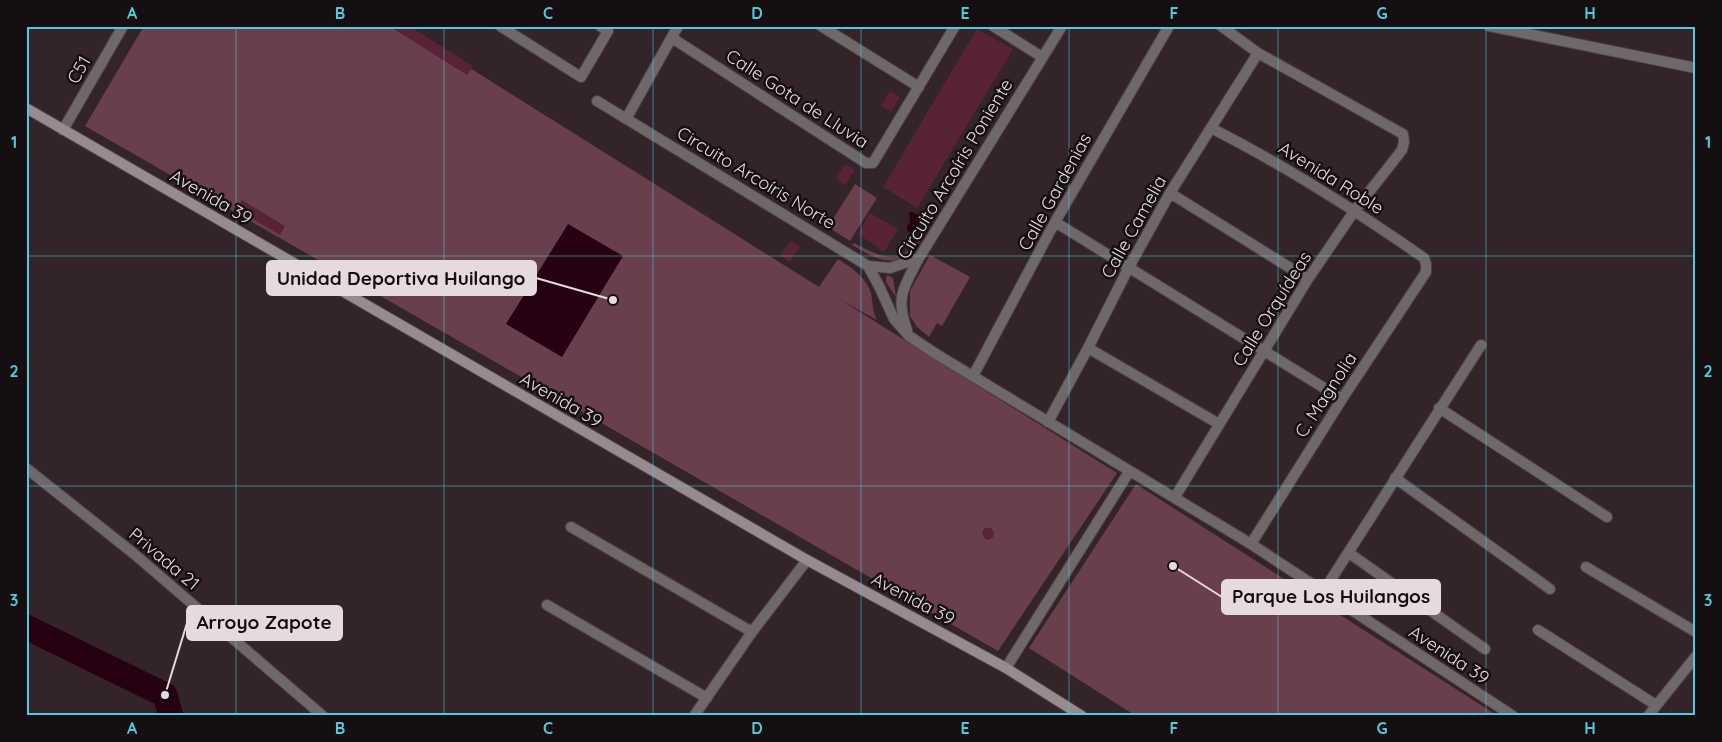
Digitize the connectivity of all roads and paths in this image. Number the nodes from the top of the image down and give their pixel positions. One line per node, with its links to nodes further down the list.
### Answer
1 (500, 26): 2 (street)
2 (600, 26)
3 (678, 26): 12 (street)
4 (821, 26): 16 (street)
5 (955, 26): 16 (street, Calle Gota de Lluvia)
6 (993, 26): 14 (street)
7 (1062, 26): 14 (street, Circuito Arcoíris Poniente)
8 (1169, 26): 24 (street, Calle Gardenias)
9 (1221, 26): 13 (street)
10 (1488, 26): 15 (street)
11 (119, 28): 21 (street, C51)
12 (672, 38): 16 (street, Calle Gota de Lluvia); 19 (street)
13 (1258, 53): 20 (street, Calle Camelia); 23 (street, Calle Orquídeas)
14 (1042, 57): 25 (street, Circuito Arcoíris Poniente)
15 (1696, 68)
16 (919, 87)
17 (597, 101): 19 (street, Circuito Arcoíris Norte)
18 (26, 108): 21 (street, Avenida 39)
19 (626, 119): 27 (street, Circuito Arcoíris Norte)
20 (1211, 128): 22 (street, Calle Camelia); 23 (street, Avenida Roble)
21 (63, 130): 47 (street, Avenida 39)
22 (1170, 193): 28 (street, Calle Camelia); 29 (street)
23 (1355, 210): 26 (street, Avenida Roble); 29 (street, Calle Orquídeas)
24 (1055, 222): 28 (street); 34 (street, Calle Gardenias)
25 (919, 258): 27 (street, Circuito Arcoíris Norte); 30 (street, Circuito Arcoíris Poniente)
26 (1426, 264): 35 (street, C. Magnolia)
27 (868, 266): 30 (street, Circuito Arcoíris Norte)
28 (1129, 267): 32 (street, Calle Camelia); 33 (street)
29 (1308, 279): 33 (street, Calle Orquídeas)
30 (909, 336): 34 (street, Avenida 39)
31 (1481, 346): 36 (street)
32 (1088, 348): 37 (street, Calle Camelia); 38 (street)
33 (1265, 350): 35 (street); 38 (street, Calle Orquídeas)
34 (974, 376): 37 (street, Avenida 39)
35 (1342, 399): 45 (street, C. Magnolia)
36 (1439, 408): 41 (street); 43 (street)
37 (1048, 422): 40 (street, Avenida 39)
38 (1219, 424): 42 (street, Calle Orquídeas)
39 (26, 468): 60 (street, Privada 21)
40 (1129, 472): 42 (street, Avenida 39); 57 (street)
41 (1394, 478): 46 (street); 49 (street)
42 (1175, 498): 45 (street, Avenida 39)
43 (1607, 517)
44 (571, 527): 53 (street)
45 (1252, 544): 50 (street, Avenida 39)
46 (1349, 553): 50 (street); 55 (street)
47 (807, 560): 53 (street); 57 (street, Avenida 39)
48 (1586, 567): 54 (street)
49 (1550, 589)
50 (1323, 592): 63 (street, Avenida 39)
51 (547, 605): 58 (street)
52 (1538, 630): 59 (street)
53 (752, 632): 58 (street)
54 (1696, 632)
55 (1485, 649)
56 (1696, 656): 59 (street)
57 (1006, 668): 62 (street, Avenida 39)
58 (707, 698): 61 (street)
59 (1656, 706): 64 (street)
60 (323, 716)
61 (694, 716)
62 (1082, 716)
63 (1513, 716)
64 (1648, 716)

